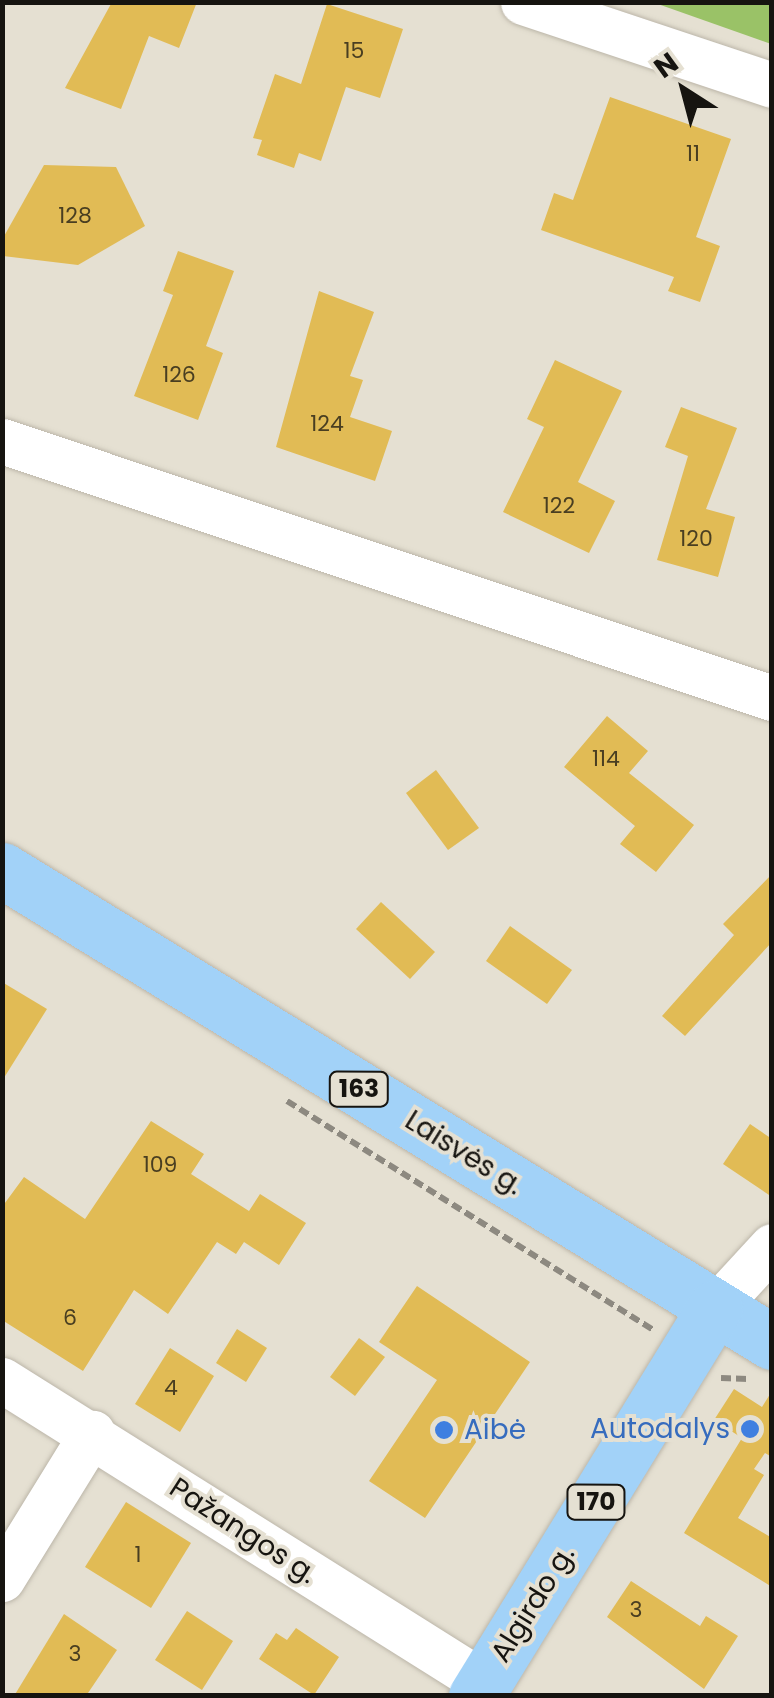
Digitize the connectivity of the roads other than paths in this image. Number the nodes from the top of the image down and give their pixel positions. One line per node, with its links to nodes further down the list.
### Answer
1 (523, 2): 2 (street)
2 (772, 84)
3 (2, 441): 4 (street)
4 (772, 698)
5 (2, 870): 7 (main road, Laisvės g. / 163)
6 (772, 1246): 7 (street)
7 (701, 1329): 8 (main road, Laisvės g.); 12 (main road, Algirdo g. / 170)
8 (772, 1342)
9 (2, 1380): 10 (street, Pažangos g.)
10 (92, 1434): 11 (street); 12 (street, Pažangos g.)
11 (2, 1579)
12 (480, 1689)

